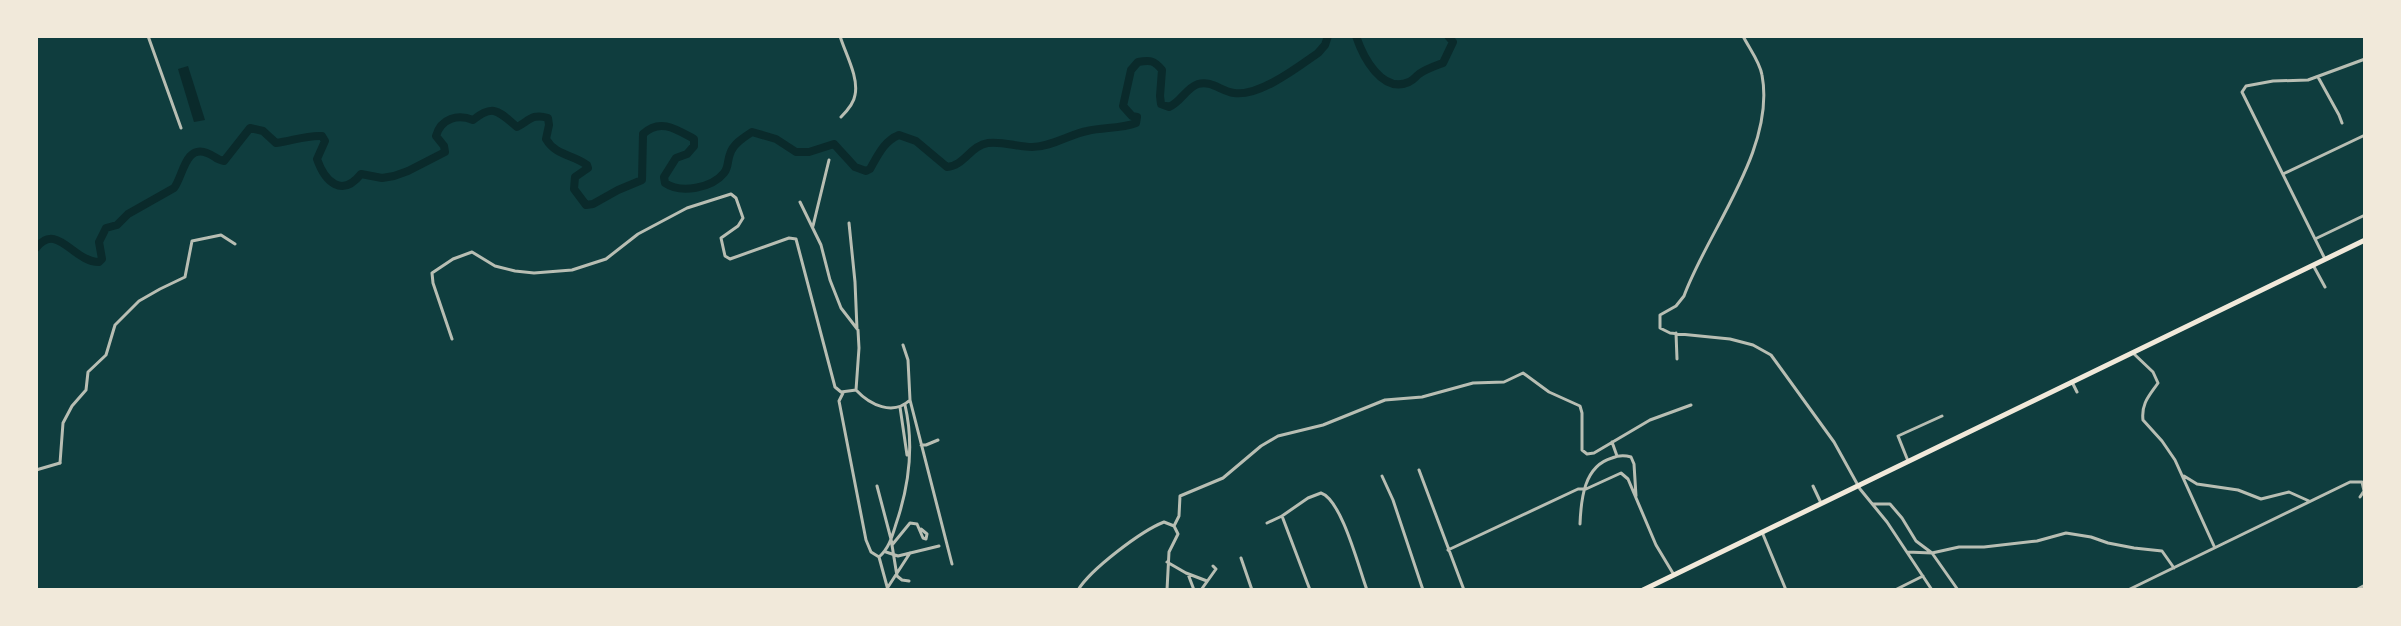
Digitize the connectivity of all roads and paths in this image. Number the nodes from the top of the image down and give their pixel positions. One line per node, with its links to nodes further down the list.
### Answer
1 (148, 36): 8 (street)
2 (840, 36): 6 (street)
3 (1743, 36): 23 (street)
4 (2365, 59): 5 (street)
5 (2318, 77): 7 (street); 11 (street)
6 (841, 117)
7 (2342, 123)
8 (181, 128)
9 (2365, 135): 11 (street)
10 (829, 160): 15 (street)
11 (2283, 174): 16 (street)
12 (800, 202): 15 (street)
13 (2365, 215): 16 (street)
14 (849, 223): 22 (street)
15 (813, 230): 22 (street)
16 (2315, 239): 19 (street)
17 (2365, 240): 19 (highway)
18 (235, 244): 46 (street)
19 (2325, 259): 20 (highway)
20 (2313, 265): 21 (street); 26 (highway)
21 (2325, 287)
22 (857, 329): 29 (street)
23 (1676, 333): 27 (street); 50 (street)
24 (452, 339): 30 (street)
25 (903, 345): 32 (street)
26 (2133, 353): 28 (highway); 48 (street)
27 (1677, 359)
28 (2072, 382): 31 (street); 45 (highway)
29 (856, 390): 30 (street); 35 (street)
30 (844, 392): 75 (street)
31 (2077, 392)
32 (910, 400): 34 (street); 42 (street)
33 (1691, 405): 41 (street)
34 (903, 406): 35 (street); 36 (street); 44 (street)
35 (892, 409): 36 (street)
36 (900, 415): 44 (street)
37 (1942, 416): 39 (street)
38 (1892, 431): 39 (street)
39 (1898, 436): 45 (street)
40 (938, 440): 42 (street)
41 (1612, 442): 43 (street); 62 (street)
42 (921, 445): 78 (street)
43 (1617, 456): 53 (street); 54 (street)
44 (908, 457): 65 (street)
45 (1908, 461): 50 (highway)
46 (36, 470)
47 (1419, 470): 69 (street)
48 (2182, 473): 56 (street); 68 (street)
49 (1382, 476): 97 (street)
50 (1857, 485): 57 (highway); 58 (street)
51 (877, 486): 65 (street)
52 (1813, 486): 57 (street)
53 (1586, 489): 54 (street); 61 (street); 69 (street)
54 (1636, 496): 82 (street)
55 (2360, 497): 56 (street)
56 (2311, 501): 68 (street)
57 (1821, 503): 64 (highway)
58 (1873, 504): 71 (street); 73 (street)
59 (1282, 516): 60 (street); 95 (street); 96 (street)
60 (1267, 523)
61 (1580, 524)
62 (1174, 526): 77 (street); 90 (street)
63 (921, 529): 66 (street)
64 (1762, 532): 82 (highway); 100 (street)
65 (891, 539): 66 (street); 70 (street)
66 (892, 545): 74 (street)
67 (939, 546): 72 (street)
68 (2215, 547): 80 (street)
69 (1448, 550): 98 (street)
70 (886, 552): 74 (street); 75 (street)
71 (1907, 552): 73 (street); 84 (street)
72 (910, 553): 74 (street); 83 (street)
73 (1932, 553): 80 (street); 103 (street)
74 (892, 555): 83 (street)
75 (879, 557): 89 (street)
76 (1241, 558): 94 (street)
77 (1167, 562): 81 (street); 91 (street)
78 (952, 564)
79 (1213, 566): 86 (street)
80 (2174, 568): 104 (street)
81 (1188, 574): 86 (street); 92 (street)
82 (1674, 575): 88 (highway)
83 (897, 576): 85 (street); 89 (street)
84 (1923, 576): 101 (street); 102 (street)
85 (909, 581)
86 (1207, 581): 93 (street)
87 (2365, 585): 105 (street)
88 (1653, 588): 99 (highway)
89 (888, 589)
90 (1078, 590)
91 (1167, 590)
92 (1194, 590)
93 (1201, 590)
94 (1252, 590)
95 (1310, 590)
96 (1367, 590)
97 (1423, 590)
98 (1464, 590)
99 (1643, 590)
100 (1786, 590)
101 (1895, 590)
102 (1932, 590)
103 (1958, 590)
104 (2128, 590)
105 (2356, 590)

